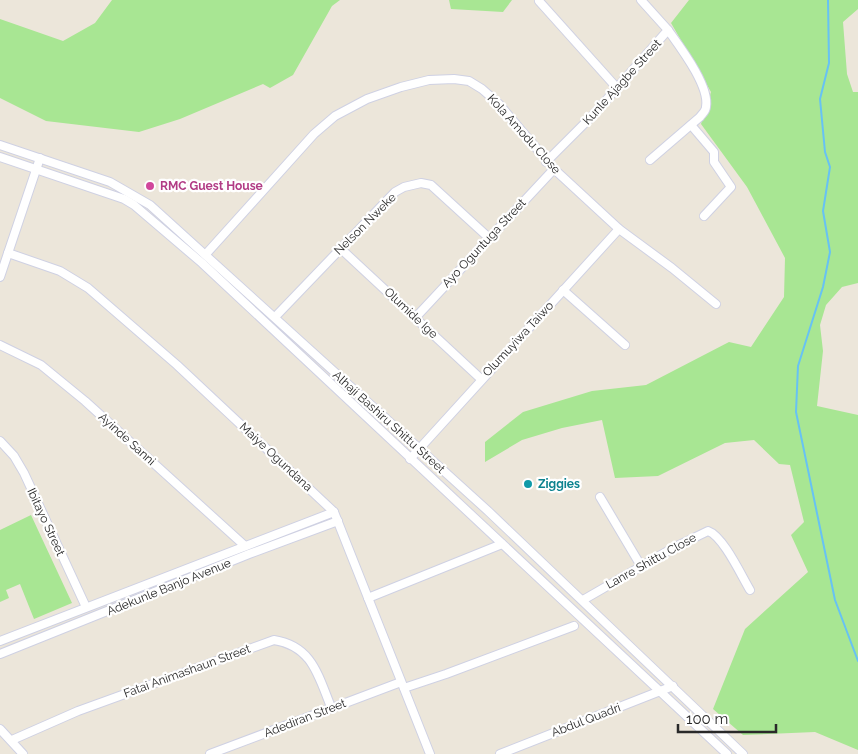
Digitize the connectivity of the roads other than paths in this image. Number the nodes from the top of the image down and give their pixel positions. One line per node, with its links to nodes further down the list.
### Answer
1 (641, 0): 3 (street, Kunle Ajagbe Street)
2 (539, 1): 4 (street)
3 (668, 30): 4 (street, Kunle Ajagbe Street); 5 (street)
4 (617, 88): 10 (street, Kunle Ajagbe Street)
5 (691, 125): 9 (street); 13 (street)
6 (0, 144): 8 (street, Alhaji Bashiru Shittu Street)
7 (0, 157): 11 (street, Alhaji Bashiru Shittu Street)
8 (40, 158): 11 (street); 18 (street, Alhaji Bashiru Shittu Street)
9 (650, 160)
10 (546, 162): 12 (street, Kola Amodu Close); 18 (street, Kola Amodu Close)
11 (36, 168): 17 (street); 29 (street, Alhaji Bashiru Shittu Street)
12 (554, 170): 14 (street, Kola Amodu Close); 15 (street, Ayo Oguntuga Street)
13 (704, 216)
14 (619, 229): 20 (street, Olumuyiwa Taiwo); 21 (street, Kola Amodu Close)
15 (488, 237): 16 (street, Nelson Nweke); 23 (street, Ayo Oguntuga Street)
16 (340, 248): 22 (street, Nelson Nweke); 23 (street, Olumide Ige)
17 (8, 253): 19 (street); 31 (street, Maiye Ogundana)
18 (206, 254): 22 (street, Alhaji Bashiru Shittu Street)
19 (0, 277)
20 (563, 290): 25 (street); 26 (street, Olumuyiwa Taiwo)
21 (716, 304)
22 (274, 316): 28 (street, Alhaji Bashiru Shittu Street)
23 (416, 317): 26 (street, Olumide Ige)
24 (0, 344): 34 (street, Ayinde Sanni)
25 (625, 345)
26 (481, 379): 28 (street, Olumuyiwa Taiwo)
27 (0, 441): 39 (street, Ibitayo Street)
28 (418, 449): 29 (street, Olumuyiwa Taiwo); 38 (street, Alhaji Bashiru Shittu Street)
29 (410, 459): 33 (street, Alhaji Bashiru Shittu Street)
30 (600, 497): 35 (street)
31 (334, 512): 32 (street, Maiye Ogundana); 34 (street, Adekunle Banjo Avenue)
32 (338, 521): 37 (street, Maiye Ogundana); 42 (street, Adekunle Banjo Avenue)
33 (502, 544): 37 (street); 45 (street, Alhaji Bashiru Shittu Street)
34 (245, 546): 39 (street, Adekunle Banjo Avenue)
35 (641, 566): 36 (street, Lanre Shittu Close); 38 (street, Lanre Shittu Close)
36 (750, 590)
37 (368, 598): 43 (street, Maiye Ogundana)
38 (583, 600): 44 (street, Alhaji Bashiru Shittu Street)
39 (86, 607): 41 (street, Adekunle Banjo Avenue)
40 (574, 626): 43 (street, Adediran Street)
41 (0, 641)
42 (0, 654)
43 (402, 685): 46 (street, Adediran Street); 51 (street, Maiye Ogundana)
44 (673, 686): 45 (street, Abdul Quadri); 54 (street, Alhaji Bashiru Shittu Street)
45 (660, 692): 52 (street, Abdul Quadri); 53 (street, Alhaji Bashiru Shittu Street)
46 (331, 707): 48 (street, Fatai Animashaun Street); 50 (street, Adediran Street)
47 (0, 728): 48 (street)
48 (12, 740): 49 (street)
49 (23, 754)
50 (210, 754)
51 (430, 754)
52 (500, 754)
53 (727, 754)
54 (743, 754)

